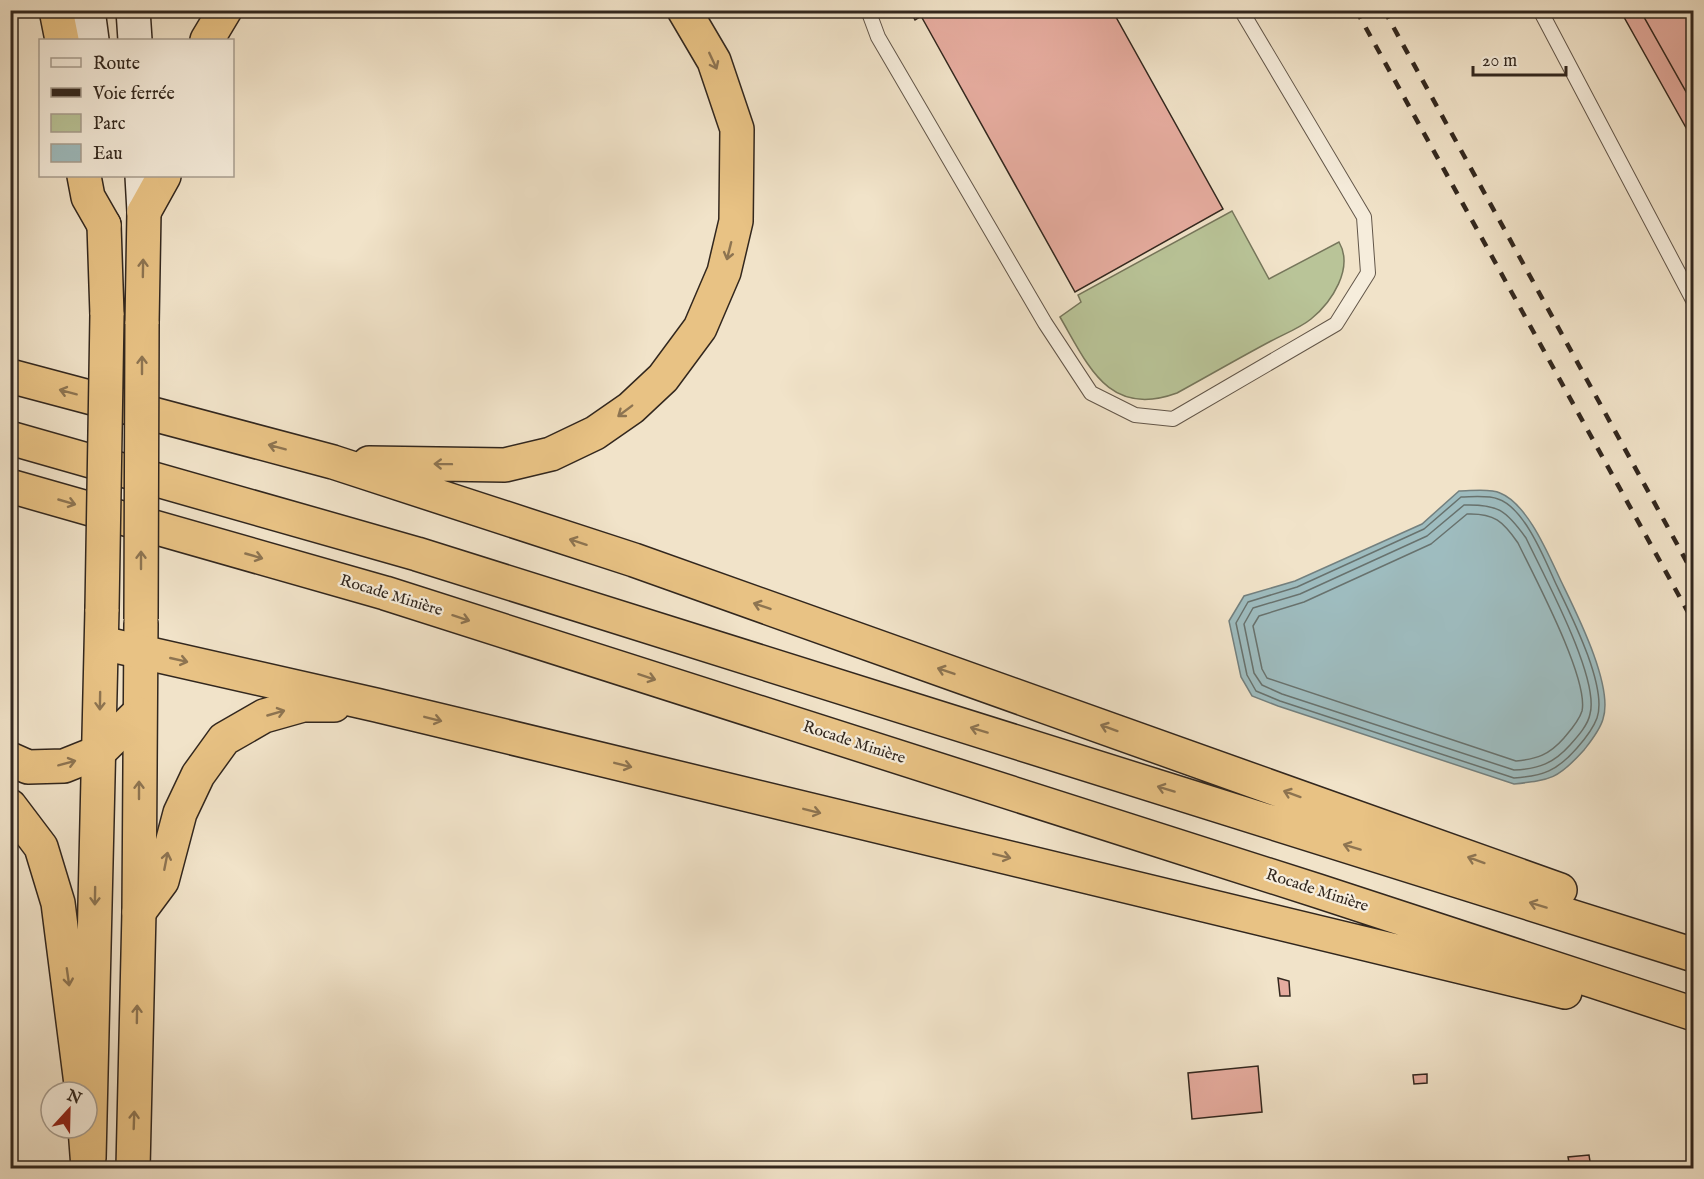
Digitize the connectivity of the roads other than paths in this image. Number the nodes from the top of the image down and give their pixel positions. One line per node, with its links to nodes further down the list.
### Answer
1 (56, 10): 9 (highway)
2 (88, 10): 10 (main road)
3 (133, 10): 11 (main road)
4 (225, 10): 12 (highway)
5 (684, 10): 22 (highway, one-way to 22)
6 (868, 10): 7 (lane)
7 (1241, 10)
8 (1540, 10): 19 (lane)
9 (62, 39)
10 (92, 39)
11 (135, 39)
12 (208, 39)
13 (84, 177): 18 (highway)
14 (101, 177): 18 (main road)
15 (142, 177): 17 (main road)
16 (163, 177): 17 (highway)
17 (144, 213): 25 (highway, one-way to 17, bridge)
18 (104, 225): 24 (highway, bridge)
19 (1694, 302)
20 (10, 376): 22 (highway, one-way to 20)
21 (10, 438): 32 (highway, one-way to 21)
22 (333, 462): 32 (highway, one-way to 22)
23 (10, 486): 34 (highway, Rocade Minière, one-way to 34)
24 (102, 643): 25 (highway); 28 (highway, one-way to 28)
25 (141, 652): 26 (highway, one-way to 26); 27 (highway)
26 (376, 705): 31 (highway, one-way to 26); 35 (highway, one-way to 35)
27 (138, 714): 28 (highway); 31 (highway, one-way to 27)
28 (99, 752): 29 (highway, one-way to 28); 38 (highway, one-way to 38)
29 (10, 759)
30 (10, 806): 36 (highway, one-way to 36)
31 (140, 912): 39 (highway, one-way to 31)
32 (1660, 943): 33 (highway)
33 (1694, 955)
34 (1694, 1014)
35 (1694, 1023)
36 (80, 1080)
37 (86, 1140): 38 (highway)
38 (88, 1168)
39 (133, 1168)

